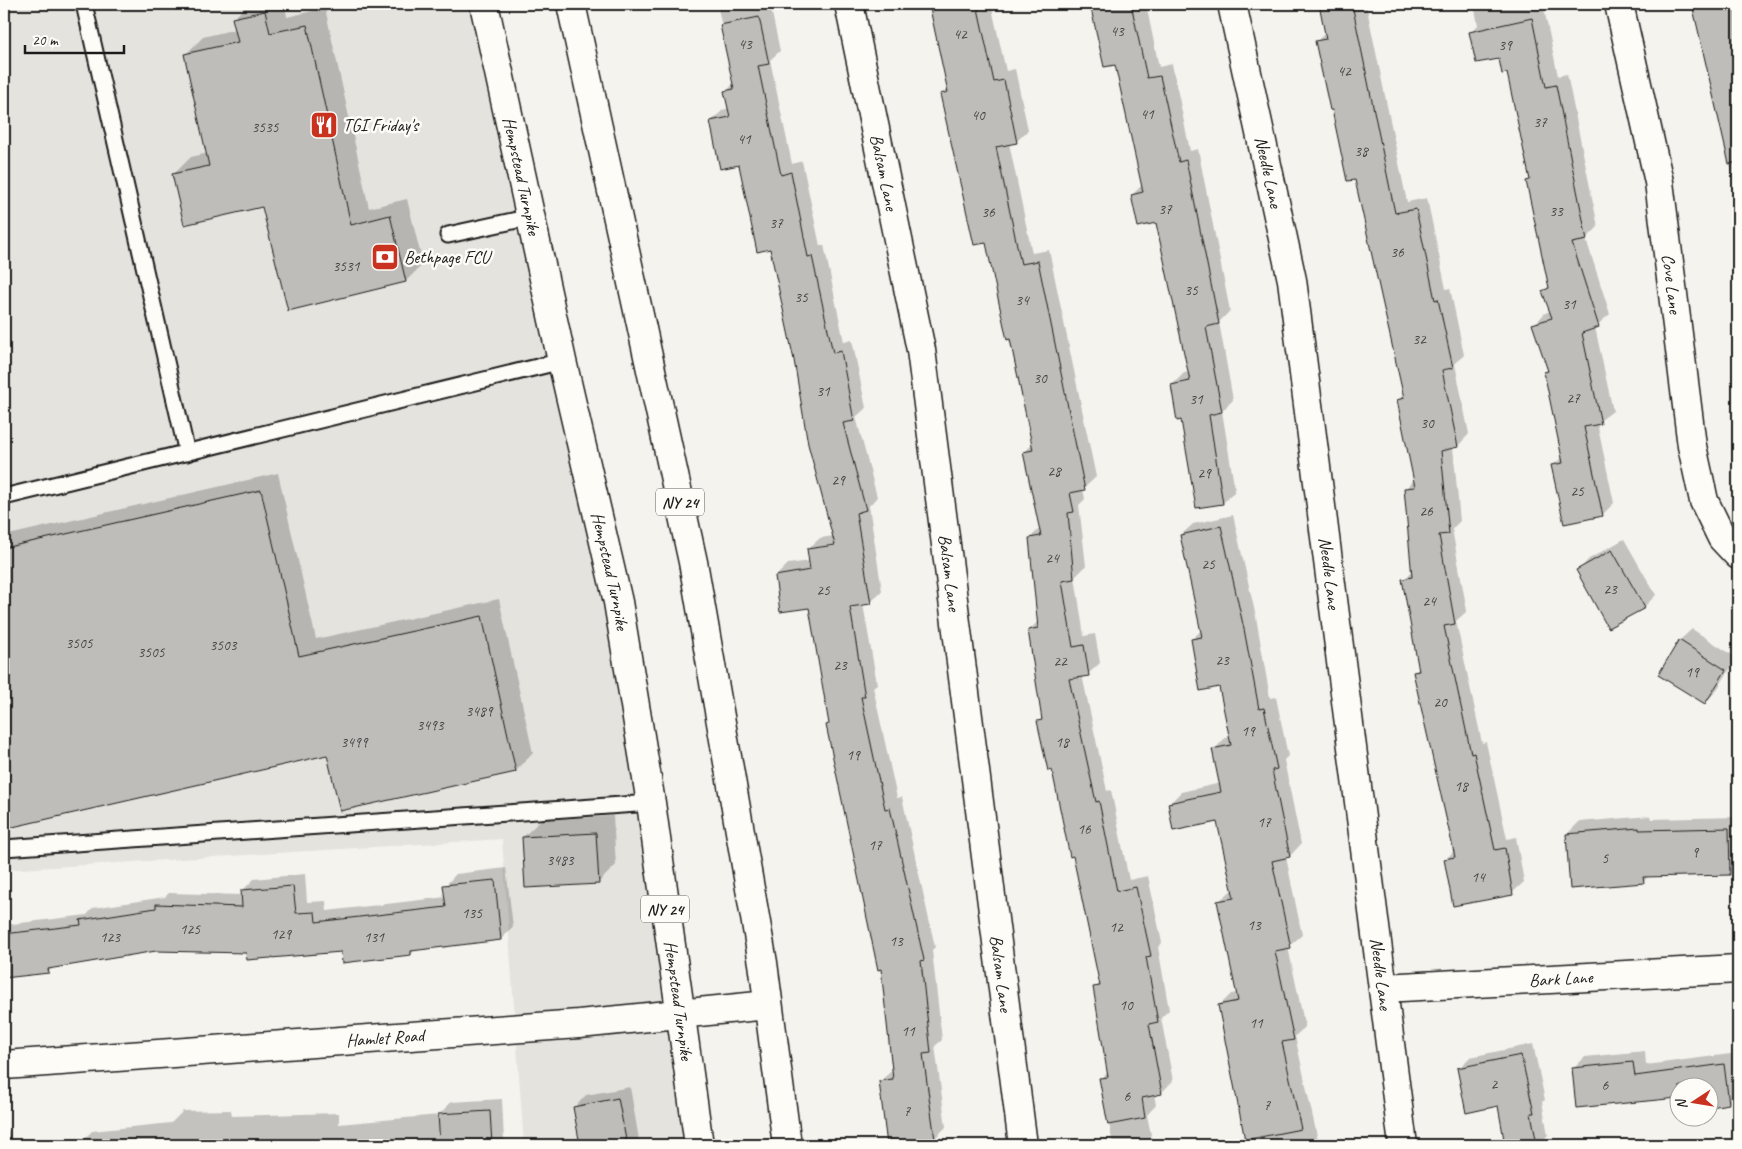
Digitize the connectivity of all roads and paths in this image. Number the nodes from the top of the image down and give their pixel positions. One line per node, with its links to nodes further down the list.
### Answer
1 (84, 4): 10 (lane)
2 (484, 4): 7 (street, Hempstead Turnpike / NY 24)
3 (571, 4): 17 (street, NY 24)
4 (849, 4): 22 (street, Balsam Lane)
5 (1232, 4): 16 (street, Needle Lane)
6 (1619, 4): 12 (street, Cove Lane)
7 (531, 217): 8 (lane); 9 (street, Hempstead Turnpike / NY 24)
8 (448, 235)
9 (562, 361): 10 (lane); 13 (street, Hempstead Turnpike / NY 24)
10 (187, 453): 11 (lane)
11 (4, 494)
12 (1738, 555)
13 (651, 803): 14 (lane); 18 (street, Hempstead Turnpike / NY 24)
14 (4, 848)
15 (1738, 969): 16 (street, Bark Lane)
16 (1383, 988): 23 (street, Needle Lane)
17 (768, 1005): 18 (street, Hamlet Road); 21 (street, NY 24)
18 (680, 1014): 19 (street, Hamlet Road); 20 (street, Hempstead Turnpike / NY 24)
19 (4, 1065)
20 (699, 1145)
21 (787, 1145)
22 (1023, 1145)
23 (1402, 1145)

